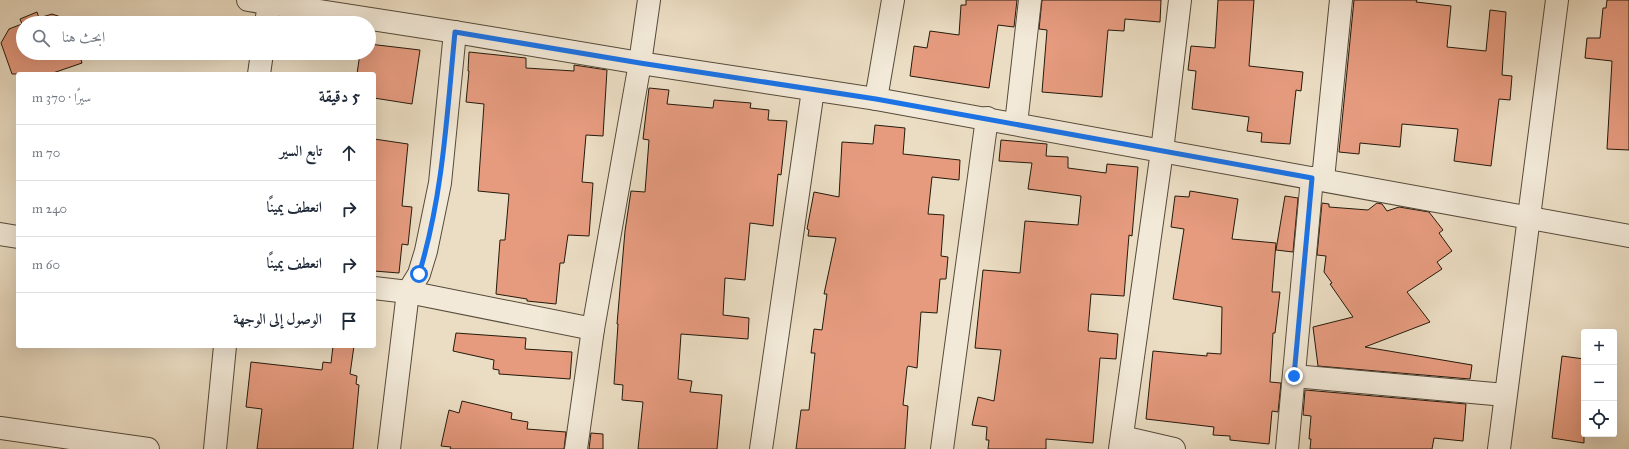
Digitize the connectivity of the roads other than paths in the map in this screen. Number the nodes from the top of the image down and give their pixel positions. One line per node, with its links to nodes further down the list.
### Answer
1 (248, 0): 8 (street)
2 (649, 0): 13 (street)
3 (893, 0): 16 (street)
4 (1030, 0): 18 (street)
5 (1180, 0): 19 (street)
6 (1341, 0): 20 (street)
7 (1557, 0): 21 (street)
8 (267, 14): 9 (street)
9 (288, 16)
10 (376, 24): 11 (street)
11 (455, 32): 13 (street); 26 (street)
12 (261, 60): 14 (street)
13 (640, 63): 15 (street); 27 (street)
14 (259, 72)
15 (813, 90): 16 (street); 37 (street)
16 (876, 99): 17 (street)
17 (987, 118): 18 (street); 38 (street)
18 (1016, 124): 19 (street)
19 (1162, 151): 20 (street); 32 (street)
20 (1317, 179): 21 (street); 29 (street)
21 (1530, 218): 23 (street); 30 (street)
22 (0, 234): 24 (street)
23 (1629, 236)
24 (16, 237)
25 (376, 288): 26 (street)
26 (408, 292): 27 (street); 35 (street)
27 (593, 329): 36 (street)
28 (225, 348): 34 (street)
29 (1294, 376): 30 (street); 40 (street)
30 (1505, 395): 41 (street)
31 (0, 428): 33 (street)
32 (1121, 443): 39 (street)
33 (148, 449)
34 (215, 449)
35 (389, 449)
36 (576, 449)
37 (761, 449)
38 (942, 449)
39 (1174, 449)
40 (1287, 449)
41 (1499, 449)

